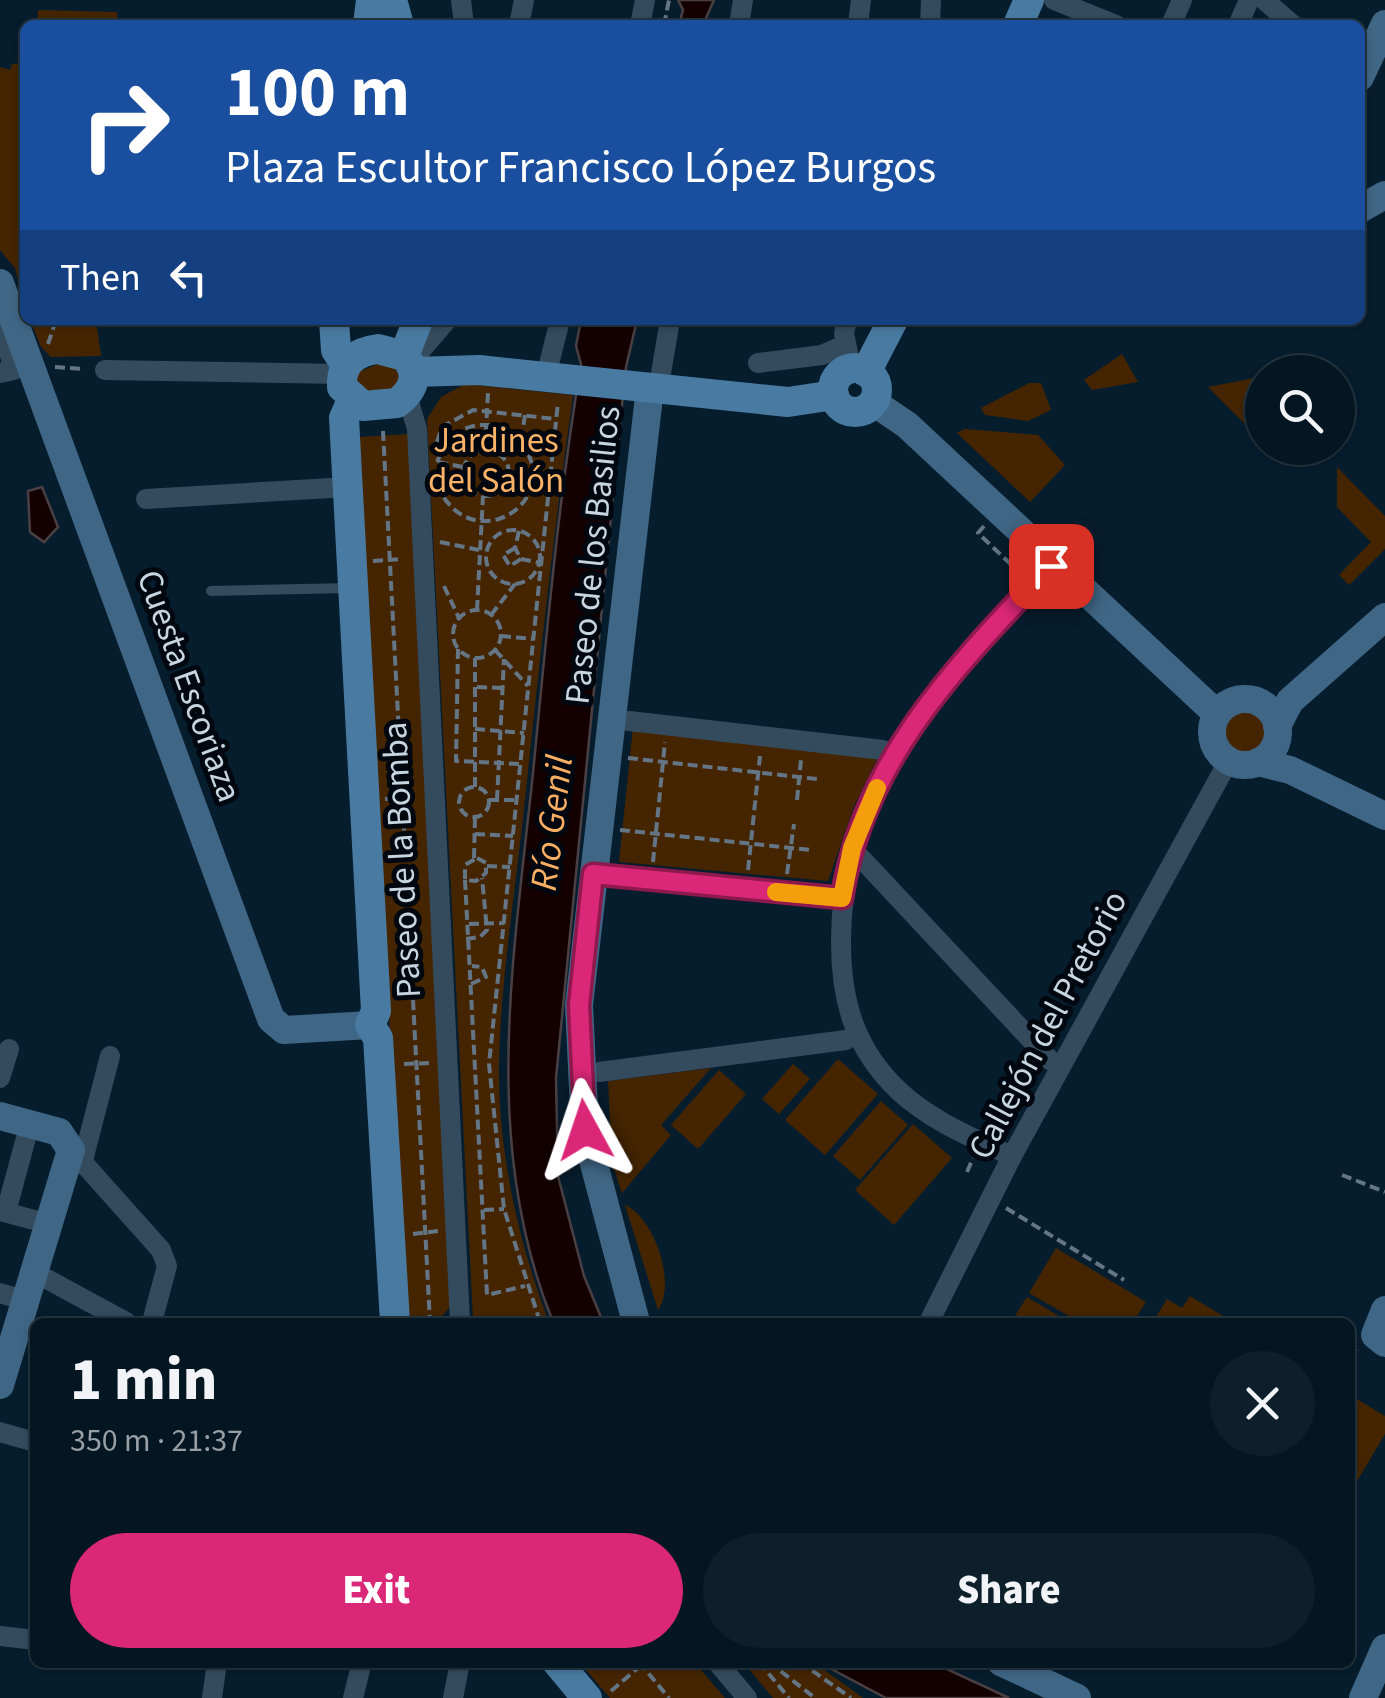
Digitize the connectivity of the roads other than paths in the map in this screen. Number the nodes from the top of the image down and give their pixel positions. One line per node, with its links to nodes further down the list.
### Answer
1 (392, 0): 4 (main road)
2 (1264, 0): 6 (street)
3 (1060, 1): 5 (street)
4 (378, 19)
5 (1104, 20)
6 (1283, 20)
7 (1385, 24): 8 (main road)
8 (1365, 67)
9 (0, 283): 45 (main road, Cuesta Escoriaza)
10 (0, 319): 23 (street)
11 (334, 325): 24 (main road)
12 (417, 325): 22 (main road)
13 (443, 325): 22 (street)
14 (559, 325): 20 (street)
15 (668, 325): 25 (street)
16 (846, 325): 19 (street)
17 (888, 325): 19 (main road)
18 (758, 363): 19 (street)
19 (852, 363): 26 (main road); 27 (main road)
20 (549, 364)
21 (99, 370): 24 (street)
22 (409, 372): 24 (main road); 24 (main road); 25 (main road); 62 (street, Paseo de la Bomba)
23 (0, 373)
24 (346, 380): 28 (main road, Paseo de la Bomba)
25 (645, 382): 26 (main road); 43 (main road, Paseo de los Basilios)
26 (834, 395): 27 (main road)
27 (873, 402): 30 (main road)
28 (348, 486): 29 (street); 31 (main road, Paseo de la Bomba)
29 (146, 499)
30 (1056, 562): 34 (main road); 44 (street)
31 (358, 574): 32 (lane); 45 (main road, Paseo de la Bomba)
32 (212, 591)
33 (1385, 617): 35 (main road)
34 (1217, 714): 35 (main road); 38 (main road)
35 (1277, 717): 39 (main road); 40 (main road)
36 (630, 721): 37 (street)
37 (883, 750)
38 (1229, 760): 39 (main road); 54 (street, Callejón del Pretorio)
39 (1258, 762): 40 (main road)
40 (1290, 770): 41 (main road)
41 (1385, 816)
42 (861, 858): 49 (street)
43 (593, 874): 44 (street); 63 (main road, Paseo de los Basilios)
44 (842, 898): 54 (street)
45 (370, 1024): 61 (main road, Paseo de la Bomba)
46 (846, 1040): 50 (street)
47 (8, 1049): 51 (street)
48 (110, 1056): 55 (street)
49 (1051, 1060)
50 (599, 1072)
51 (0, 1078)
52 (0, 1116): 53 (main road)
53 (30, 1123): 55 (main road); 56 (street)
54 (1012, 1156): 64 (street, Callejón del Pretorio)
55 (76, 1162): 57 (main road); 60 (street)
56 (3, 1211): 57 (street)
57 (49, 1224): 58 (main road)
58 (34, 1272): 59 (street); 65 (main road)
59 (119, 1318)
60 (153, 1318)
61 (395, 1318)
62 (460, 1318)
63 (635, 1318)
64 (931, 1318)
65 (2, 1372)
66 (0, 1432): 67 (street)
67 (30, 1441)
68 (0, 1636): 69 (street)
69 (30, 1639)
70 (1385, 1648): 83 (main road)
71 (216, 1668): 78 (street)
72 (360, 1668): 79 (street)
73 (459, 1668): 77 (street)
74 (562, 1668): 80 (main road)
75 (722, 1668): 81 (street)
76 (1014, 1668): 82 (main road)
77 (454, 1696)
78 (212, 1698)
79 (353, 1698)
80 (587, 1698)
81 (747, 1698)
82 (1076, 1698)
83 (1364, 1698)

